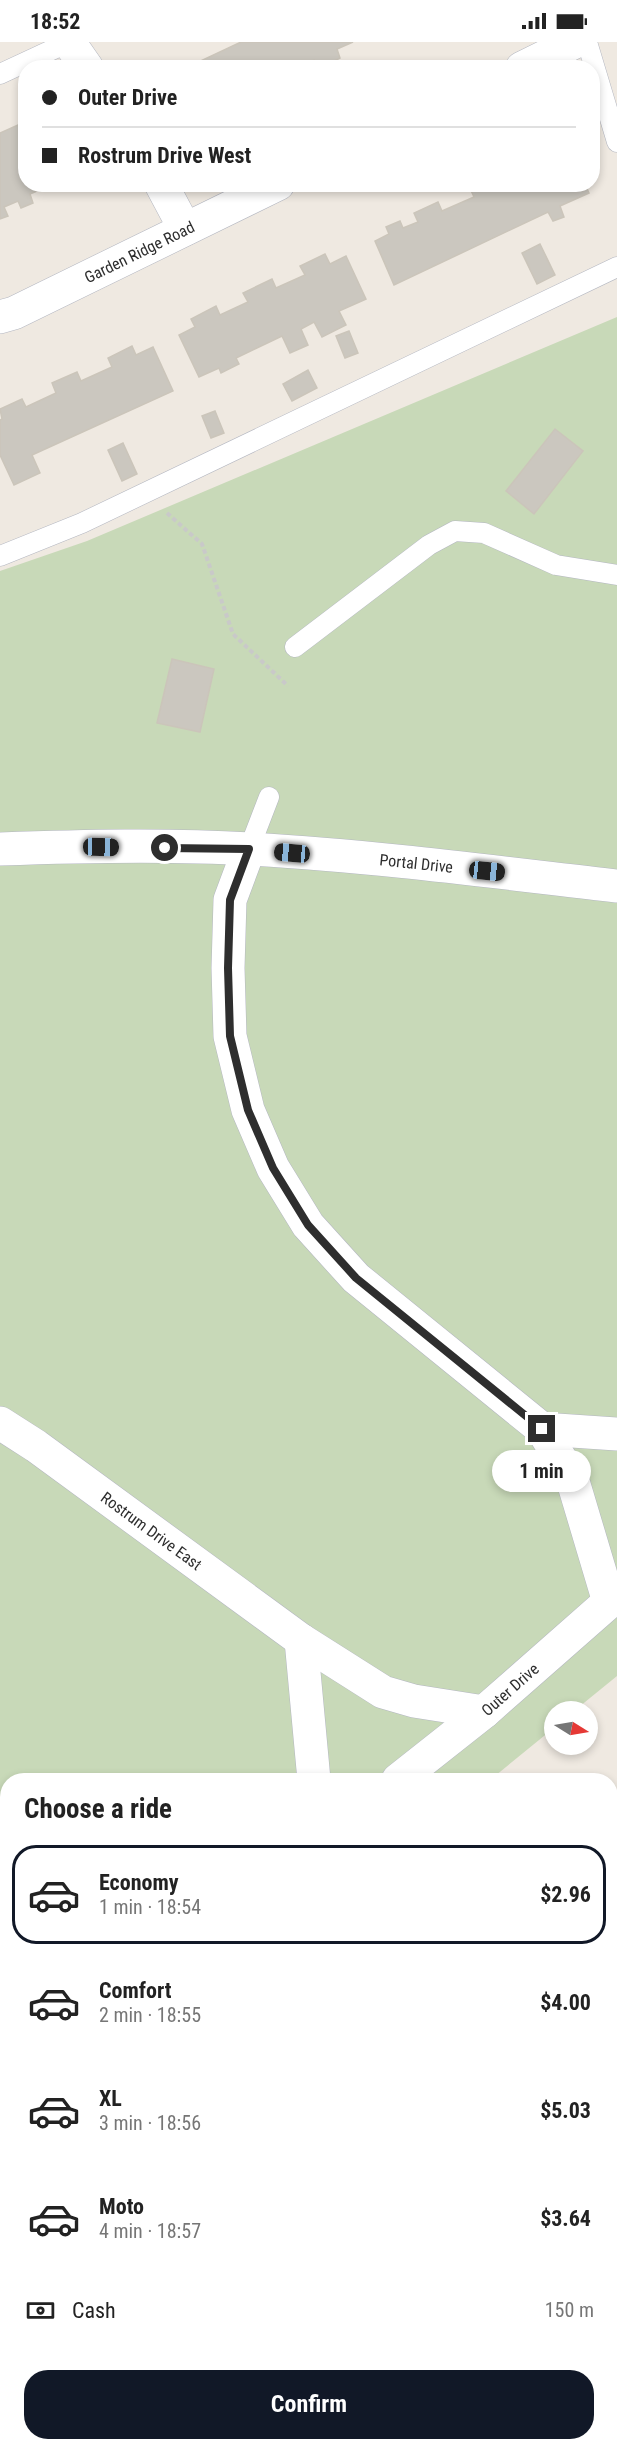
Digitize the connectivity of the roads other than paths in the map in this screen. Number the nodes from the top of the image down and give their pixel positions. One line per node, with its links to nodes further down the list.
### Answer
1 (69, 42): 4 (lane); 5 (street)
2 (575, 42): 6 (street)
3 (587, 42): 7 (lane)
4 (30, 60)
5 (81, 60)
6 (538, 60)
7 (592, 60)
8 (18, 66): 9 (lane)
9 (0, 74)
10 (600, 85): 11 (lane)
11 (617, 142)
12 (165, 192): 14 (street)
13 (261, 192): 14 (street, Garden Ridge Road)
14 (185, 229): 16 (street, Garden Ridge Road)
15 (617, 267): 17 (lane)
16 (0, 316)
17 (0, 556)
18 (617, 575): 19 (lane)
19 (295, 647)
20 (268, 797): 22 (lane)
21 (0, 849): 22 (street)
22 (249, 849): 23 (street, Portal Drive); 25 (street)
23 (617, 886)
24 (0, 1423): 28 (street, Rostrum Drive East)
25 (542, 1429): 26 (street); 27 (street)
26 (617, 1434)
27 (613, 1598): 29 (street, Outer Drive)
28 (301, 1640): 29 (street, Rostrum Drive East); 30 (street)
29 (484, 1712): 31 (street, Outer Drive)
30 (313, 1773)
31 (407, 1773)

